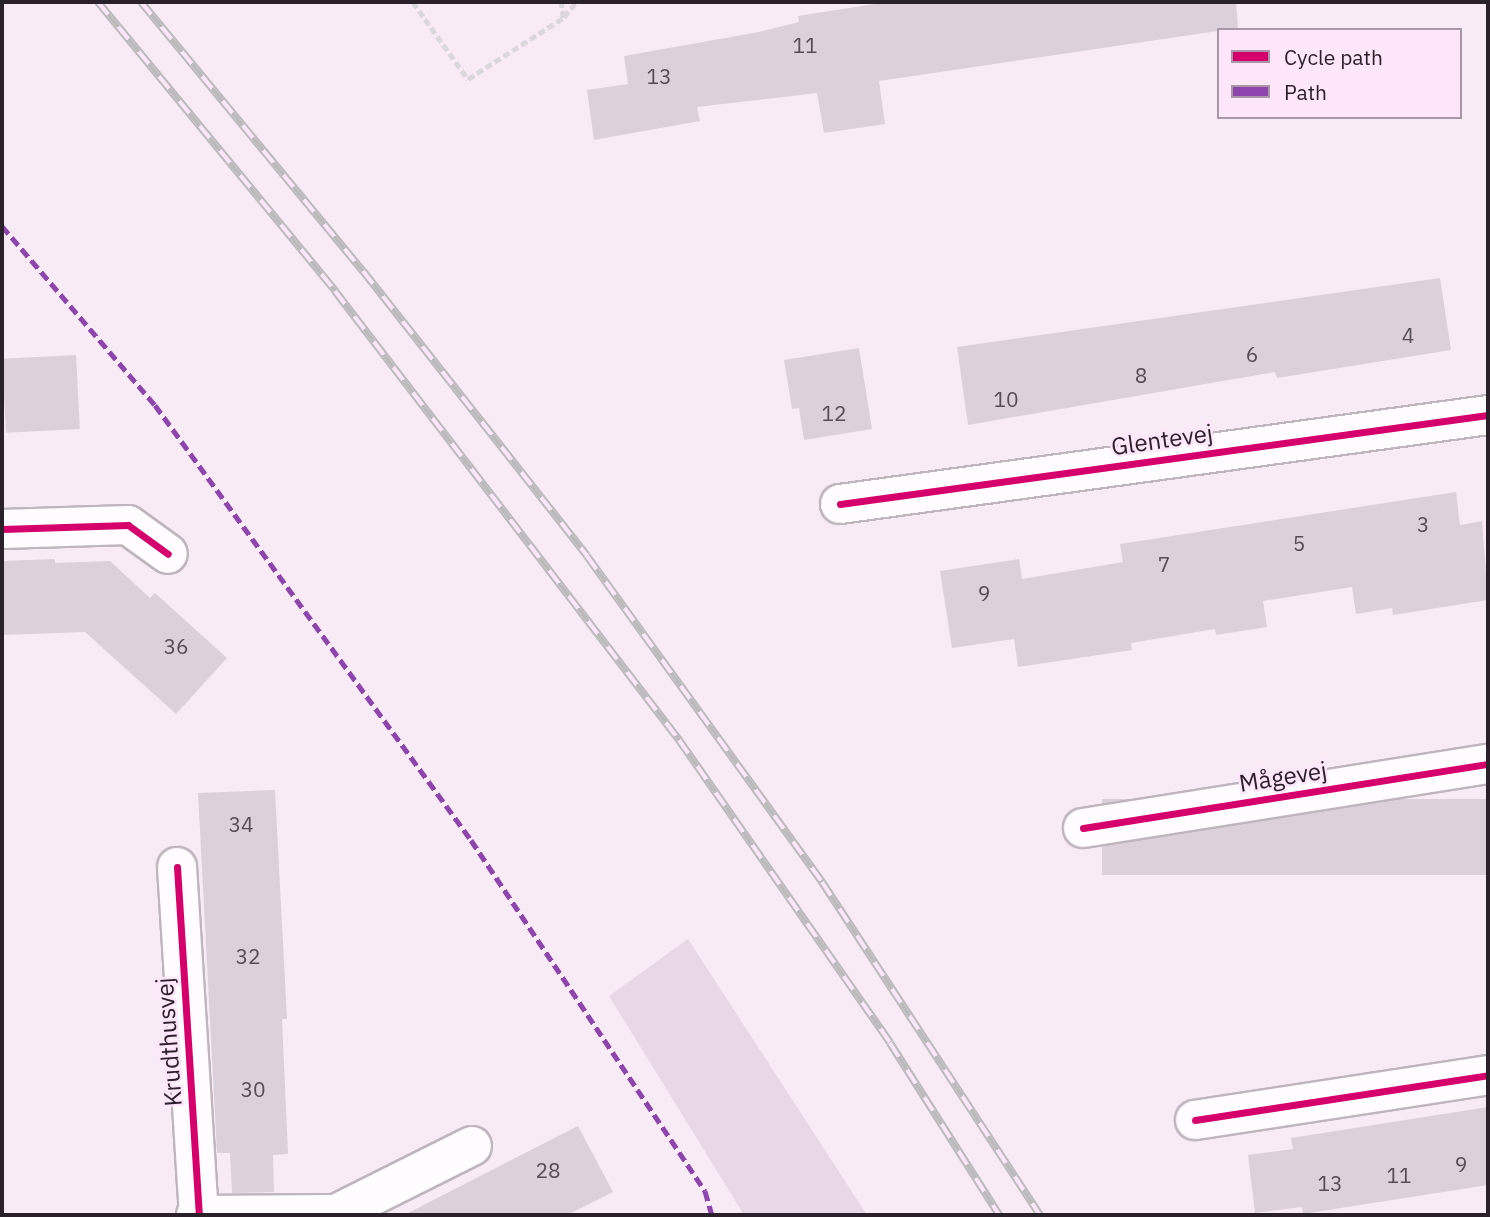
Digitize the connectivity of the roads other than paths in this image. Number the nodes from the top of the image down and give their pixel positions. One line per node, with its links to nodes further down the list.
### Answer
1 (1488, 415): 2 (street, Glentevej)
2 (840, 504)
3 (2, 529): 4 (street)
4 (168, 554)
5 (1488, 764): 6 (street, Mågevej)
6 (1083, 828)
7 (177, 867): 11 (street, Krudthusvej)
8 (1488, 1075): 9 (street)
9 (1195, 1120)
10 (472, 1146): 11 (street, Krudthusvej)
11 (197, 1214)

